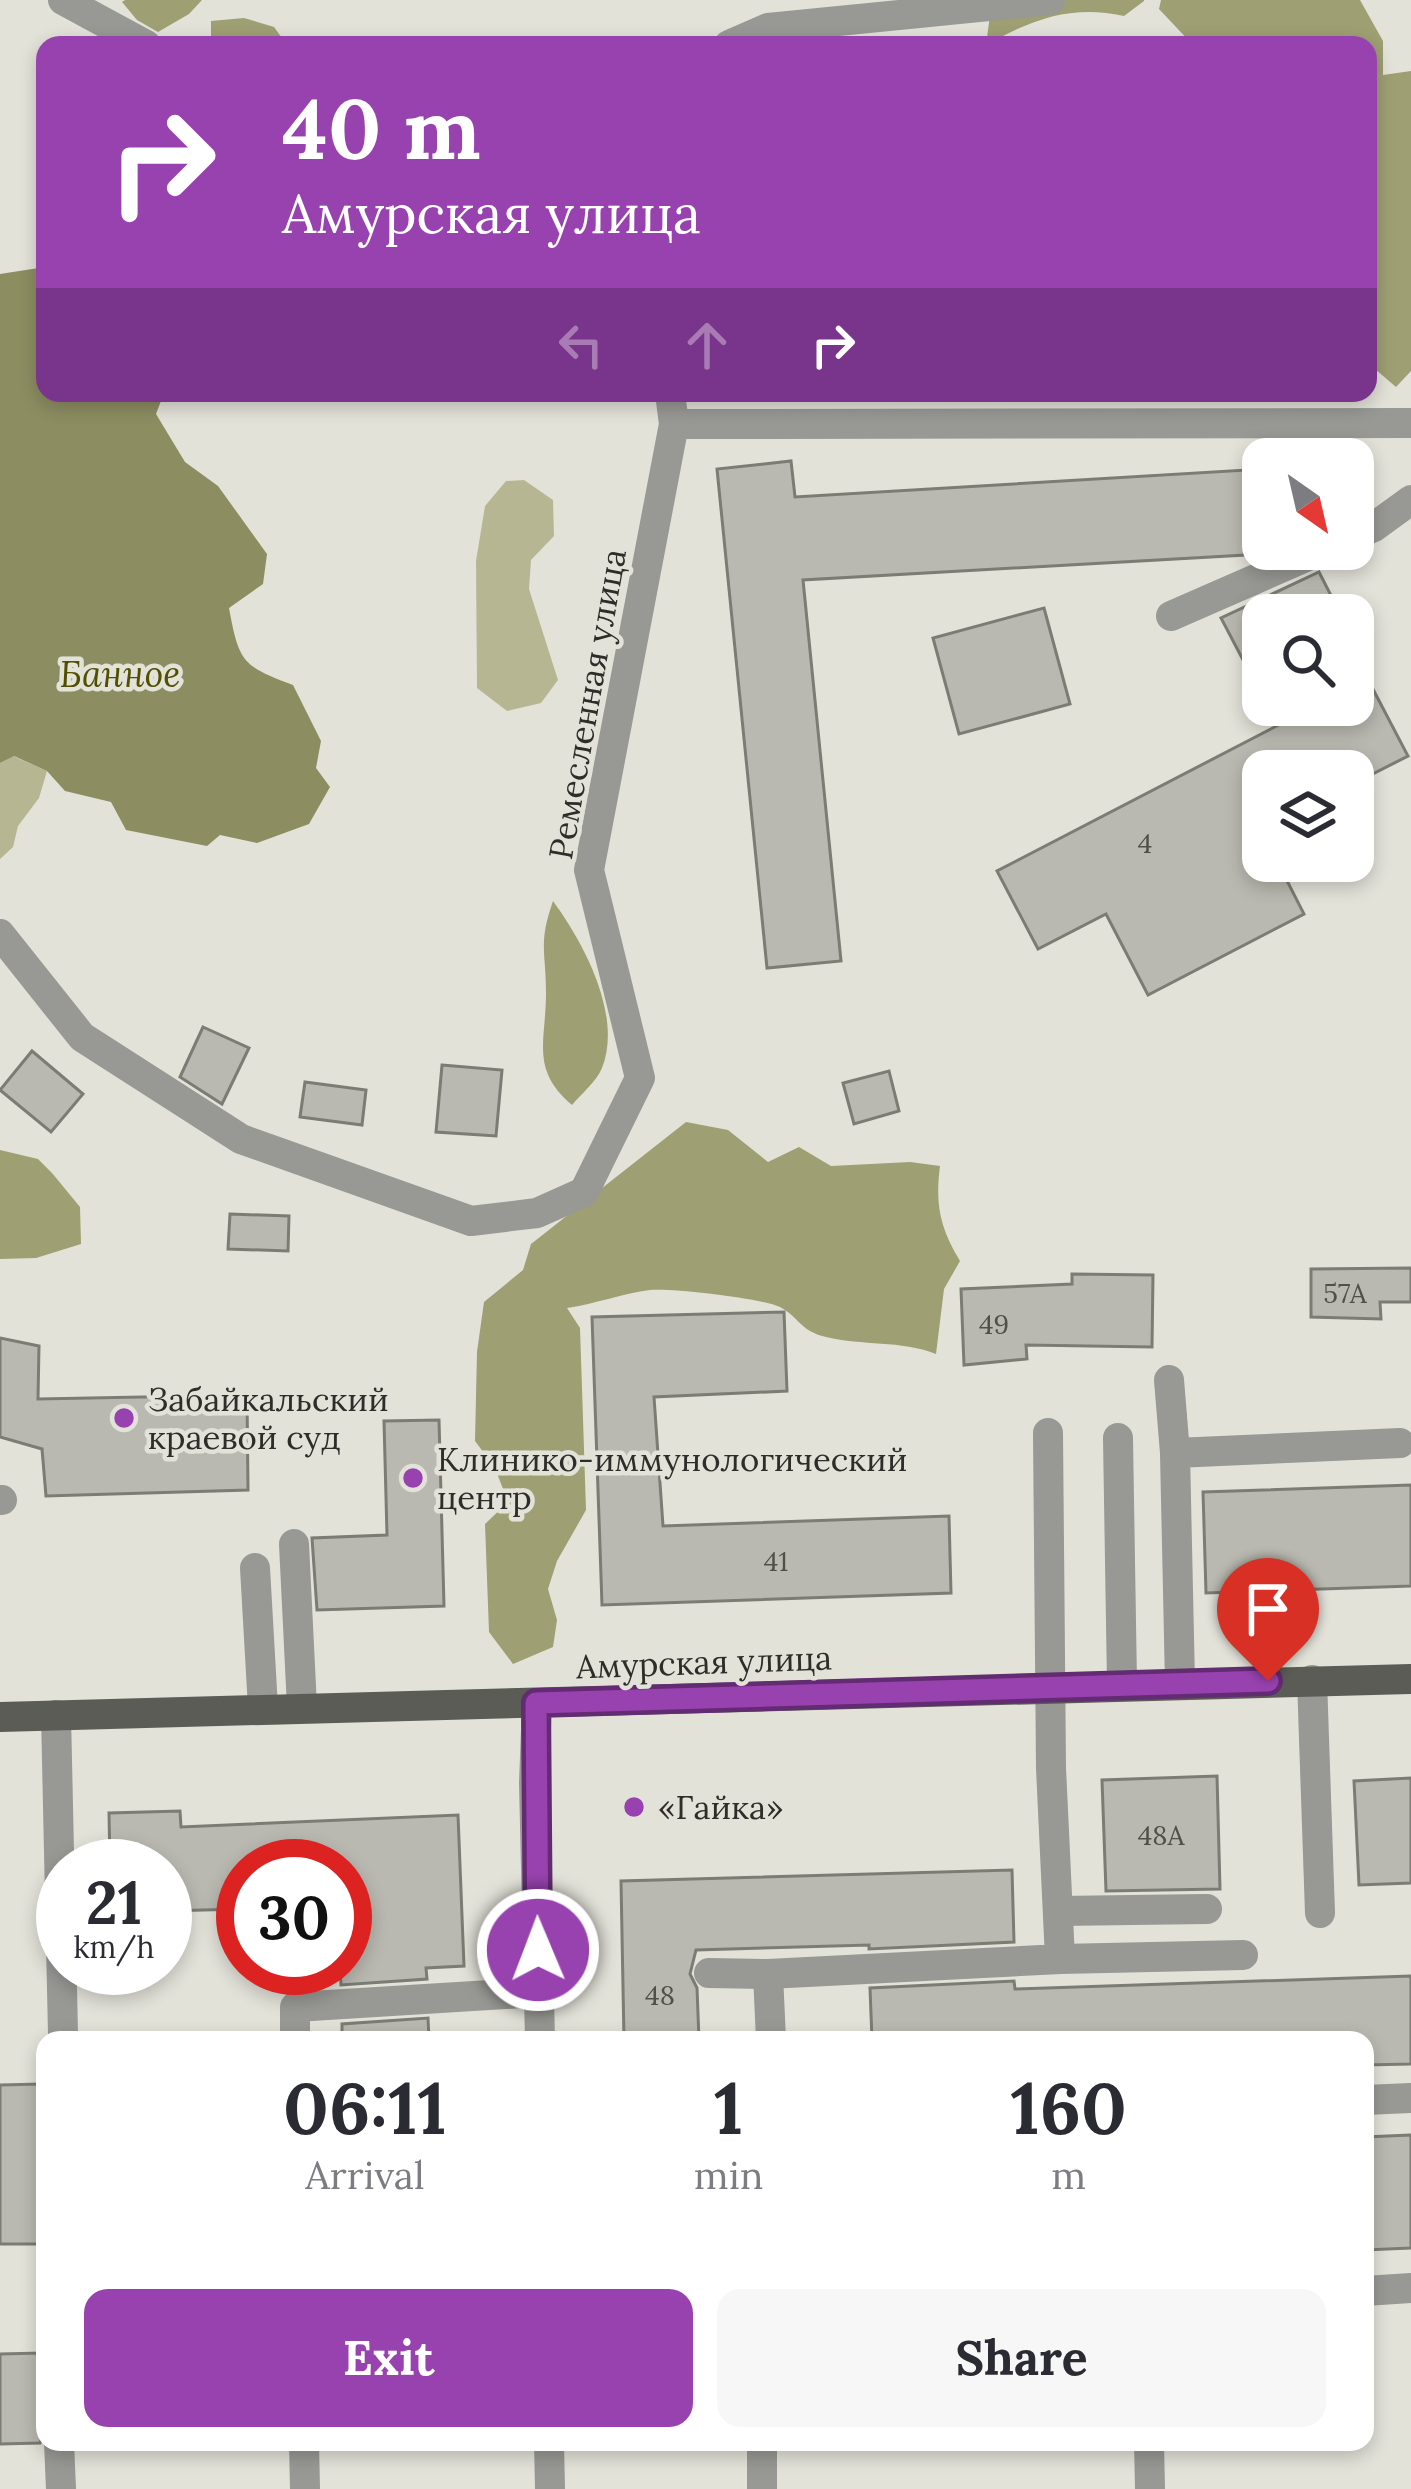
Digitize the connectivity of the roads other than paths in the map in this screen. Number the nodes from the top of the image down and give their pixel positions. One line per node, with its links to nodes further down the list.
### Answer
1 (64, 0): 3 (street)
2 (1050, 0): 4 (street)
3 (130, 36)
4 (750, 36)
5 (672, 408): 6 (street); 11 (street, Ремесленная улица)
6 (1411, 423)
7 (1411, 500): 8 (street)
8 (1374, 527)
9 (1276, 570): 10 (street)
10 (1172, 616)
11 (0, 934)
12 (1169, 1380): 16 (street)
13 (1048, 1433): 23 (street)
14 (1118, 1438): 22 (street)
15 (1400, 1443): 16 (street)
16 (1175, 1453): 21 (street)
17 (293, 1544): 25 (street)
18 (256, 1568): 26 (street)
19 (1411, 1679): 20 (main road, Амурская улица)
20 (1312, 1680): 21 (main road, Амурская улица); 31 (street)
21 (1180, 1683): 22 (main road, Амурская улица)
22 (1122, 1684): 23 (main road, Амурская улица)
23 (1049, 1686): 24 (main road, Амурская улица); 30 (street)
24 (536, 1703): 25 (main road, Амурская улица); 36 (street)
25 (302, 1707): 26 (main road, Амурская улица)
26 (262, 1708): 27 (main road, Амурская улица)
27 (56, 1715): 28 (main road, Амурская улица); 37 (street)
28 (0, 1717)
29 (1207, 1909): 30 (street)
30 (1058, 1911): 33 (street)
31 (1320, 1913)
32 (1243, 1955): 33 (street)
33 (1060, 1959): 35 (street)
34 (710, 1973): 35 (street)
35 (768, 1974): 40 (street)
36 (539, 1992): 38 (street); 39 (street)
37 (63, 2031)
38 (295, 2031)
39 (540, 2031)
40 (771, 2031)
41 (1411, 2098): 42 (street)
42 (1374, 2100)
43 (1411, 2288): 44 (street)
44 (1374, 2290)
45 (59, 2451): 50 (street)
46 (304, 2451): 51 (street)
47 (549, 2451): 52 (street)
48 (762, 2451): 53 (street)
49 (1149, 2451): 54 (street)
50 (61, 2489)
51 (305, 2489)
52 (550, 2489)
53 (762, 2489)
54 (1150, 2489)

